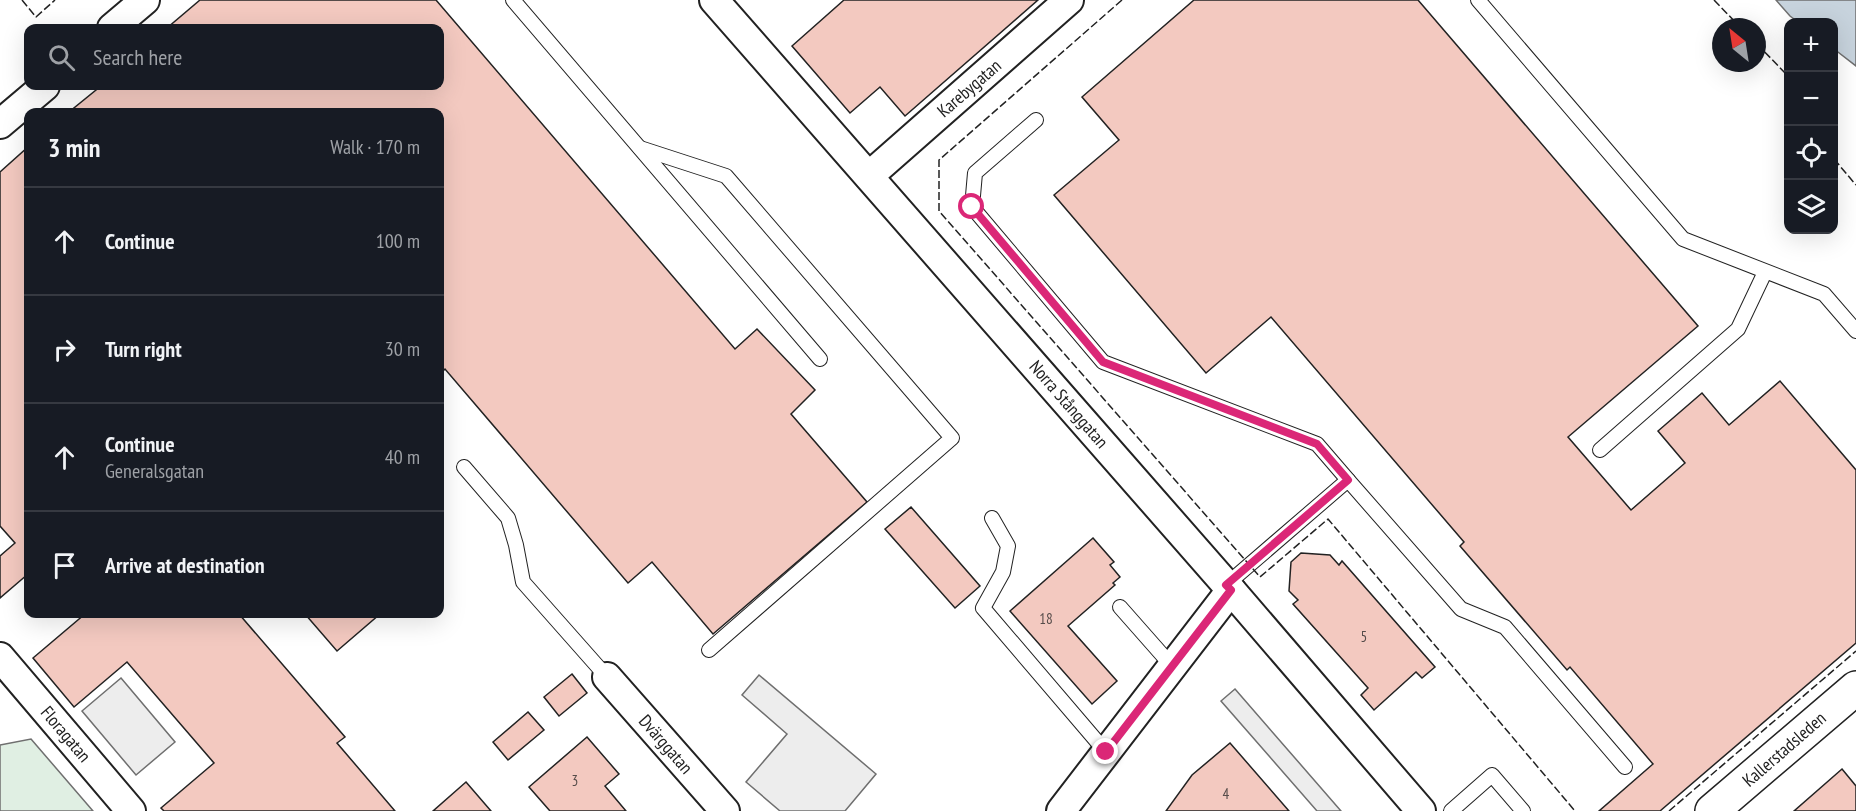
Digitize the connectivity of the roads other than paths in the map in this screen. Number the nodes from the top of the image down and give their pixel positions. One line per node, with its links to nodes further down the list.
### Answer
1 (146, 0): 6 (street)
2 (513, 0): 10 (lane)
3 (714, 0): 11 (street, Norra Stånggatan)
4 (1069, 0): 11 (street, Karebygatan)
5 (1478, 0): 12 (lane)
6 (117, 24)
7 (40, 90): 9 (street)
8 (1036, 120): 17 (lane)
9 (0, 124)
10 (640, 148): 14 (lane); 21 (lane)
11 (869, 176): 19 (street, Norra Stånggatan)
12 (1765, 272): 13 (lane); 15 (lane)
13 (1856, 331)
14 (820, 359)
15 (1600, 450)
16 (465, 467): 24 (lane)
17 (1348, 480): 19 (lane); 27 (lane)
18 (992, 518): 26 (lane)
19 (1228, 587): 23 (street); 31 (street, Norra Stånggatan)
20 (1120, 607): 23 (lane)
21 (709, 650)
22 (0, 657): 28 (street, Floragatan)
23 (1172, 666): 26 (street)
24 (607, 677): 29 (street, Dvärggatan)
25 (1856, 688): 34 (main road, Kallerstadsleden)
26 (1106, 752): 30 (street)
27 (1625, 767)
28 (131, 811)
29 (725, 811)
30 (1061, 811)
31 (1421, 811)
32 (1451, 811): 33 (lane)
33 (1523, 811)
34 (1712, 811)

